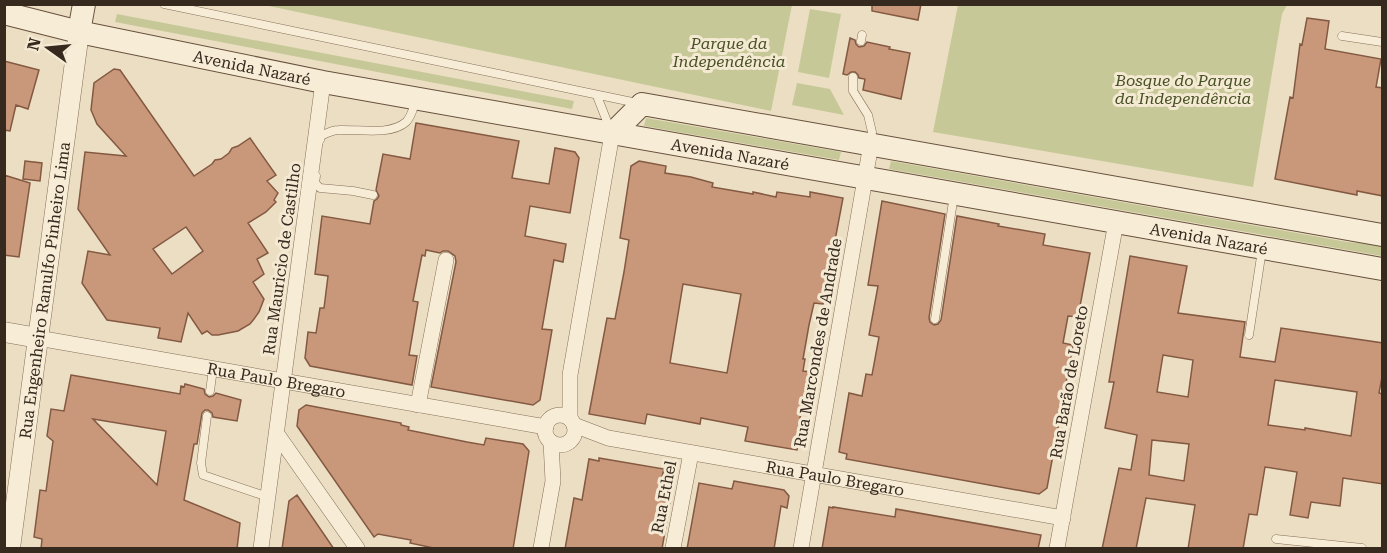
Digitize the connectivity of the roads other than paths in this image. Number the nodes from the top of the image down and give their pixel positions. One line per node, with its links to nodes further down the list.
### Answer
1 (84, 4): 4 (main road)
2 (164, 4): 9 (lane, Avenida Nazaré)
3 (4, 13): 4 (main road, Avenida Nazaré)
4 (79, 32): 8 (main road, Avenida Nazaré); 25 (street, Rua Engenheiro Ranulfo Pinheiro Lima)
5 (1342, 36): 6 (lane)
6 (1383, 42)
7 (853, 76): 13 (lane)
8 (323, 82): 10 (main road, Avenida Nazaré); 28 (street, Rua Mauricio de Castilho)
9 (597, 96): 11 (lane, Avenida Nazaré); 12 (lane)
10 (416, 99): 12 (main road, Avenida Nazaré); 16 (lane)
11 (642, 104): 12 (main road); 13 (main road, Avenida Nazaré)
12 (612, 134): 14 (main road, Avenida Nazaré); 27 (street)
13 (871, 144): 14 (street, Rua Marcondes de Andrade); 18 (main road, Avenida Nazaré)
14 (866, 178): 15 (main road, Avenida Nazaré); 36 (street, Rua Marcondes de Andrade)
15 (954, 194): 17 (main road, Avenida Nazaré); 22 (lane)
16 (373, 195)
17 (1116, 222): 19 (main road, Avenida Nazaré); 40 (street, Rua Barão de Loreto)
18 (1383, 235)
19 (1262, 248): 21 (main road, Avenida Nazaré); 24 (lane)
20 (446, 261): 30 (street)
21 (1383, 269)
22 (935, 319)
23 (4, 332): 25 (street, Rua Paulo Bregaro)
24 (1249, 335)
25 (38, 338): 26 (street, Rua Paulo Bregaro); 38 (street, Rua Engenheiro Ranulfo Pinheiro Lima)
26 (213, 368): 28 (street, Rua Paulo Bregaro); 29 (lane)
27 (570, 375): 32 (street); 33 (street)
28 (284, 381): 30 (street, Rua Paulo Bregaro); 34 (street, Rua Mauricio de Castilho)
29 (210, 391)
30 (418, 405): 32 (street, Rua Paulo Bregaro)
31 (207, 416): 39 (lane)
32 (550, 429): 33 (street); 33 (street); 37 (street)
33 (572, 431): 35 (street, Rua Paulo Bregaro); 37 (street)
34 (276, 434): 39 (street, Rua Mauricio de Castilho); 44 (street)
35 (691, 453): 36 (street, Rua Paulo Bregaro); 46 (street, Rua Ethel)
36 (814, 474): 40 (street, Rua Paulo Bregaro); 47 (street, Rua Marcondes de Andrade)
37 (552, 480): 45 (street)
38 (11, 493): 42 (street, Rua Engenheiro Ranulfo Pinheiro Lima)
39 (268, 497): 43 (street, Rua Mauricio de Castilho)
40 (1063, 518): 48 (street, Rua Barão de Loreto)
41 (1276, 539): 49 (lane)
42 (10, 549)
43 (261, 549)
44 (357, 549)
45 (541, 549)
46 (673, 549)
47 (801, 549)
48 (1057, 549)
49 (1362, 549)

